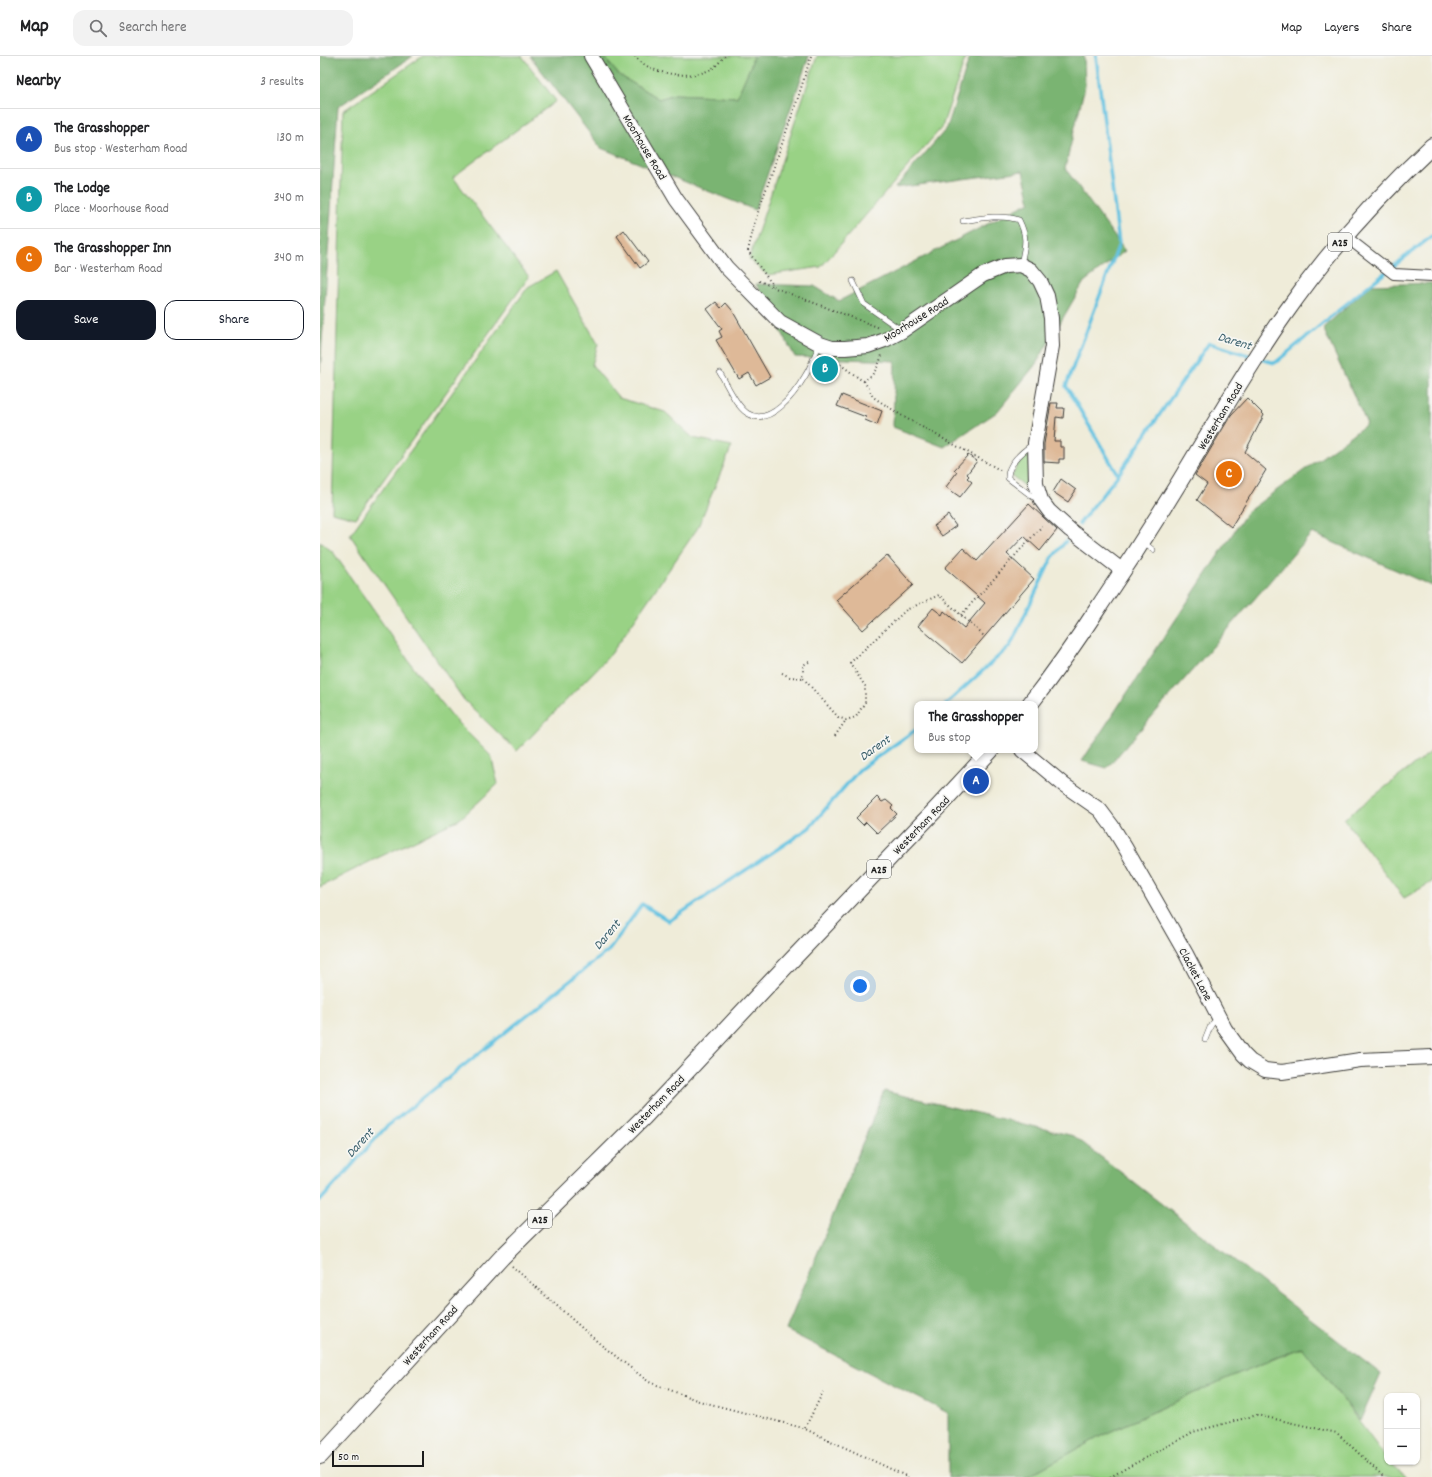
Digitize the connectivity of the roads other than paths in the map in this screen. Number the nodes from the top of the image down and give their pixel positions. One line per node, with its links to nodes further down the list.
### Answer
1 (591, 56): 9 (street, Moorhouse Road)
2 (1432, 146): 4 (main road, Westerham Road / A25)
3 (962, 221): 5 (lane)
4 (1345, 236): 6 (street); 13 (main road, Westerham Road / A25)
5 (1021, 265): 8 (street, Moorhouse Road); 11 (street)
6 (1432, 276)
7 (853, 281): 8 (lane)
8 (894, 335): 9 (street, Moorhouse Road)
9 (820, 344): 10 (lane)
10 (720, 373)
11 (1035, 443): 12 (street); 12 (lane)
12 (1041, 500): 13 (street)
13 (1123, 571): 14 (main road, Westerham Road / A25)
14 (1032, 701)
15 (988, 753): 20 (main road, Westerham Road / A25)
16 (1026, 753): 17 (street, Clacket Lane)
17 (1219, 1018): 18 (lane); 19 (street, Clacket Lane)
18 (1205, 1040)
19 (1432, 1056)
20 (320, 1456)

